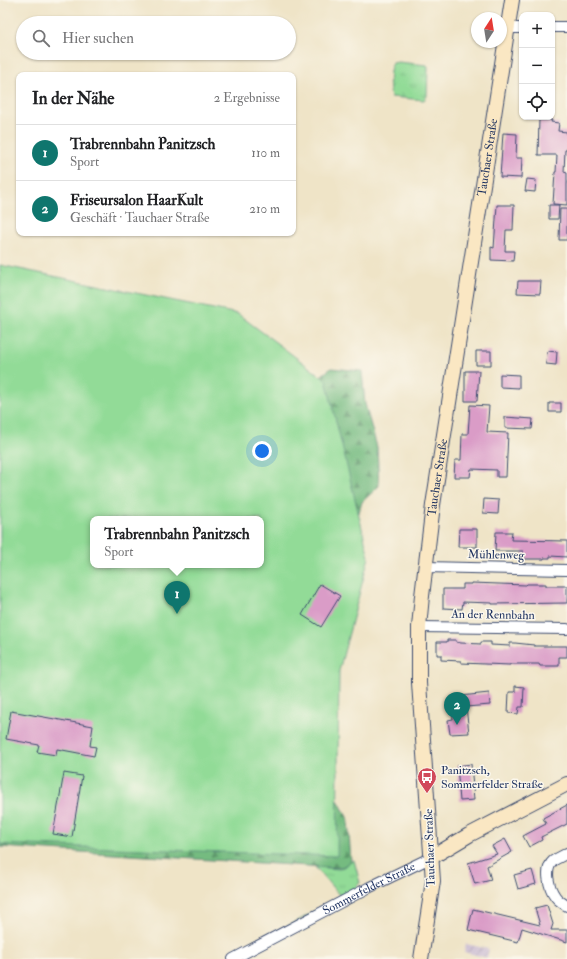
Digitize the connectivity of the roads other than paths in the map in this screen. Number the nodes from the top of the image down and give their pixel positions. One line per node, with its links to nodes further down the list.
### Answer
1 (512, 0): 4 (street, Tauchaer Straße)
2 (555, 27): 3 (street)
3 (567, 27)
4 (508, 28): 5 (street); 6 (street, Tauchaer Straße)
5 (519, 28)
6 (425, 567): 7 (street, Mühlenweg); 8 (street, Tauchaer Straße)
7 (567, 570)
8 (419, 627): 9 (street, An der Rennbahn); 12 (street, Tauchaer Straße)
9 (567, 629)
10 (567, 784): 12 (street, Sommerfelder Straße)
11 (567, 853): 13 (street)
12 (432, 857): 14 (street, Sommerfelder Straße); 15 (street, Tauchaer Straße)
13 (567, 906)
14 (233, 959)
15 (421, 959)

